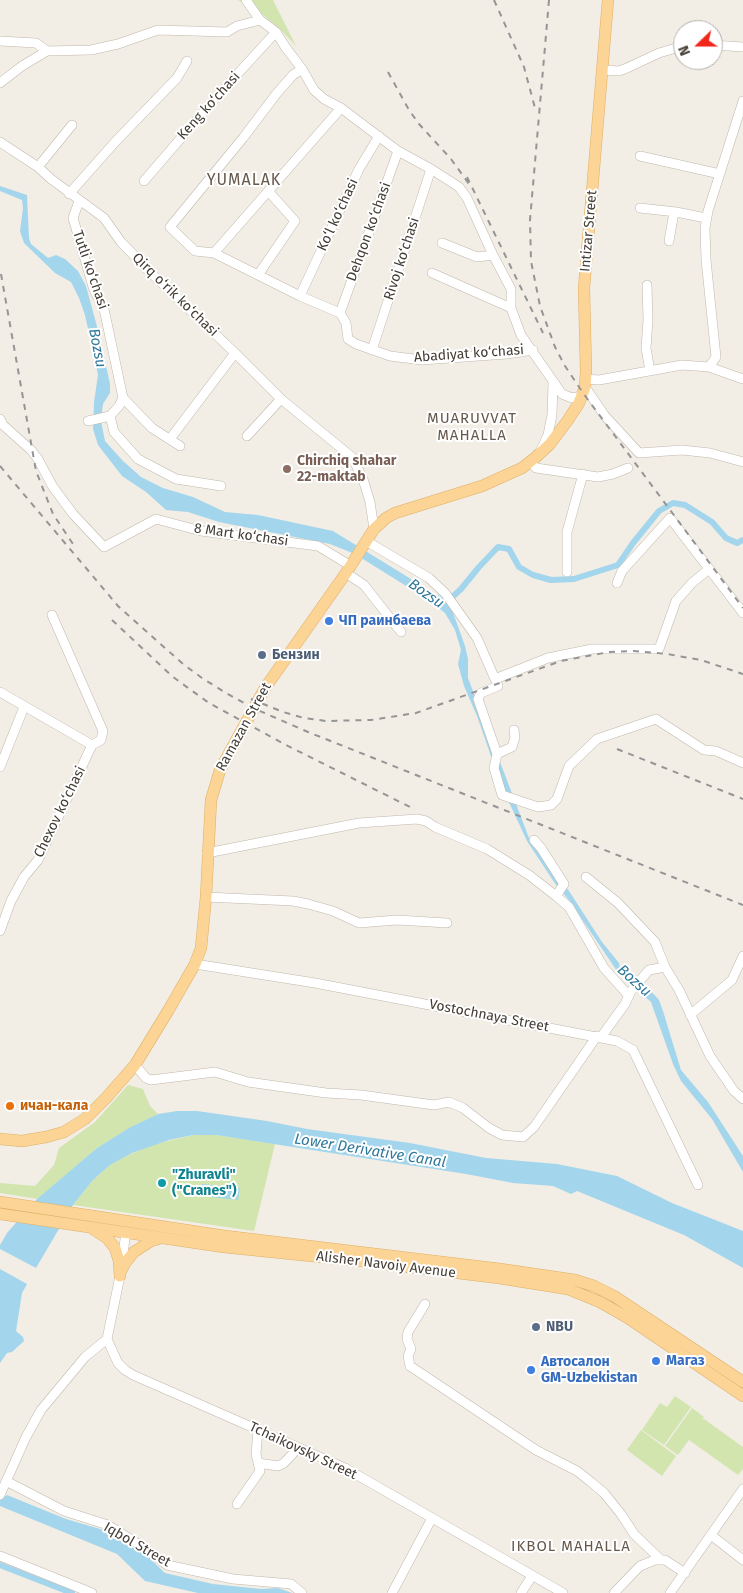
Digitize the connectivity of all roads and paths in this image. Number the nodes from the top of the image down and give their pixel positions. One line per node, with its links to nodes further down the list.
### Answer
1 (246, 0): 3 (street)
2 (608, 0): 12 (main road, Intizar Street)
3 (260, 20): 4 (street); 9 (street)
4 (276, 32): 11 (street); 24 (street, Keng ko‘chasi)
5 (0, 41): 9 (street)
6 (723, 45): 7 (street)
7 (743, 47)
8 (673, 49): 12 (street)
9 (47, 51): 13 (street)
10 (187, 61): 26 (street)
11 (302, 69): 15 (street); 33 (street)
12 (603, 70): 48 (main road, Intizar Street)
13 (0, 83)
14 (743, 101): 23 (street)
15 (341, 108): 17 (street); 25 (street)
16 (72, 124): 21 (street)
17 (379, 136): 19 (street); 38 (street, Ko‘l ko‘chasi)
18 (0, 142): 21 (street, Qirq o‘rik ko‘chasi)
19 (398, 151): 22 (street); 40 (street, Dehqon ko‘chasi)
20 (640, 156): 23 (street)
21 (38, 167): 26 (street, Qirq o‘rik ko‘chasi)
22 (431, 169): 34 (street); 41 (street, Rivoj ko‘chasi)
23 (720, 174): 30 (street)
24 (144, 181)
25 (269, 192): 33 (street); 36 (street)
26 (69, 194): 27 (street, Qirq o‘rik ko‘chasi)
27 (79, 201): 43 (street, Qirq o‘rik ko‘chasi); 49 (street, Tutli ko‘chasi)
28 (640, 208): 29 (street)
29 (674, 212): 30 (street); 31 (street)
30 (706, 218): 44 (street)
31 (669, 241)
32 (442, 243): 34 (street)
33 (214, 253): 36 (street)
34 (493, 254): 39 (street)
35 (432, 273): 39 (street)
36 (258, 275): 38 (street)
37 (647, 285): 45 (street)
38 (300, 296): 40 (street)
39 (511, 308): 42 (street)
40 (340, 313): 41 (street, Abadiyat ko‘chasi)
41 (372, 350): 42 (street, Abadiyat ko‘chasi)
42 (532, 350): 47 (street)
43 (235, 353): 50 (street, Qirq o‘rik ko‘chasi); 55 (street)
44 (709, 367): 45 (street); 46 (street)
45 (650, 370): 48 (street)
46 (743, 379)
47 (552, 380): 48 (street); 57 (street)
48 (584, 386): 57 (main road, Ramazan Street); 58 (street)
49 (123, 398): 51 (street); 55 (street)
50 (280, 399): 54 (street); 62 (street, Qirq o‘rik ko‘chasi)
51 (110, 416): 53 (street); 61 (street)
52 (0, 419): 65 (street, 8 Mart ko‘chasi)
53 (88, 421)
54 (247, 436)
55 (170, 439): 56 (street)
56 (180, 446)
57 (534, 460): 60 (street); 62 (main road, Ramazan Street)
58 (743, 462)
59 (628, 468): 60 (street)
60 (583, 474): 66 (street)
61 (221, 486)
62 (374, 528): 63 (main road, Ramazan Street)
63 (366, 541): 64 (street); 65 (main road, Ramazan Street)
64 (709, 568): 67 (street); 68 (street)
65 (349, 569): 70 (street, 8 Mart ko‘chasi); 80 (main road, Ramazan Street)
66 (567, 572)
67 (617, 583)
68 (743, 613)
69 (52, 615): 75 (street, Chexov ko‘chasi)
70 (401, 632)
71 (498, 686): 76 (street)
72 (0, 692): 73 (street)
73 (24, 707): 75 (street); 78 (street)
74 (514, 730): 76 (street)
75 (92, 745): 85 (street, Chexov ko‘chasi)
76 (497, 754): 77 (street)
77 (743, 763)
78 (0, 767)
79 (534, 840): 82 (street)
80 (207, 853): 82 (street); 83 (main road, Ramazan Street)
81 (586, 877): 88 (street)
82 (556, 896): 89 (street)
83 (206, 897): 84 (street); 87 (main road, Ramazan Street)
84 (447, 923)
85 (0, 931)
86 (743, 956): 90 (street)
87 (195, 964): 91 (street, Vostochnaya Street); 92 (main road, Ramazan Street)
88 (665, 967): 89 (street); 90 (street)
89 (630, 994): 91 (street)
90 (690, 1015): 93 (street)
91 (599, 1036): 92 (street); 95 (street, Vostochnaya Street)
92 (135, 1065): 94 (main road, Ramazan Street)
93 (743, 1099)
94 (0, 1139)
95 (698, 1185)
96 (2, 1202): 98 (main road, Alisher Navoiy Avenue)
97 (1, 1214): 98 (main road, Alisher Navoiy Avenue)
98 (81, 1222): 99 (main road, Alisher Navoiy Avenue); 101 (main road)
99 (127, 1226): 100 (main road, Alisher Navoiy Avenue); 101 (street); 104 (main road, Alisher Navoiy Avenue)
100 (163, 1238): 101 (main road); 105 (main road, Alisher Navoiy Avenue)
101 (120, 1276): 103 (street)
102 (425, 1304): 116 (street)
103 (107, 1339): 106 (street, Tchaikovsky Street); 109 (street)
104 (743, 1382)
105 (743, 1396)
106 (258, 1430): 107 (street, Tchaikovsky Street); 108 (street)
107 (298, 1448): 108 (street); 113 (street, Tchaikovsky Street)
108 (258, 1463): 112 (street)
109 (6, 1481): 111 (street); 121 (street, Iqbol Street)
110 (743, 1489): 114 (street)
111 (0, 1495)
112 (237, 1504)
113 (432, 1518): 119 (street, Tchaikovsky Street); 122 (street)
114 (711, 1535): 117 (street); 118 (street)
115 (0, 1556): 120 (street)
116 (660, 1559): 118 (street); 125 (street)
117 (743, 1560)
118 (685, 1573): 126 (street)
119 (532, 1576): 123 (street); 124 (street, Tchaikovsky Street)
120 (92, 1593)
121 (302, 1593)
122 (392, 1593)
123 (521, 1593)
124 (563, 1593)
125 (614, 1593)
126 (670, 1593)

